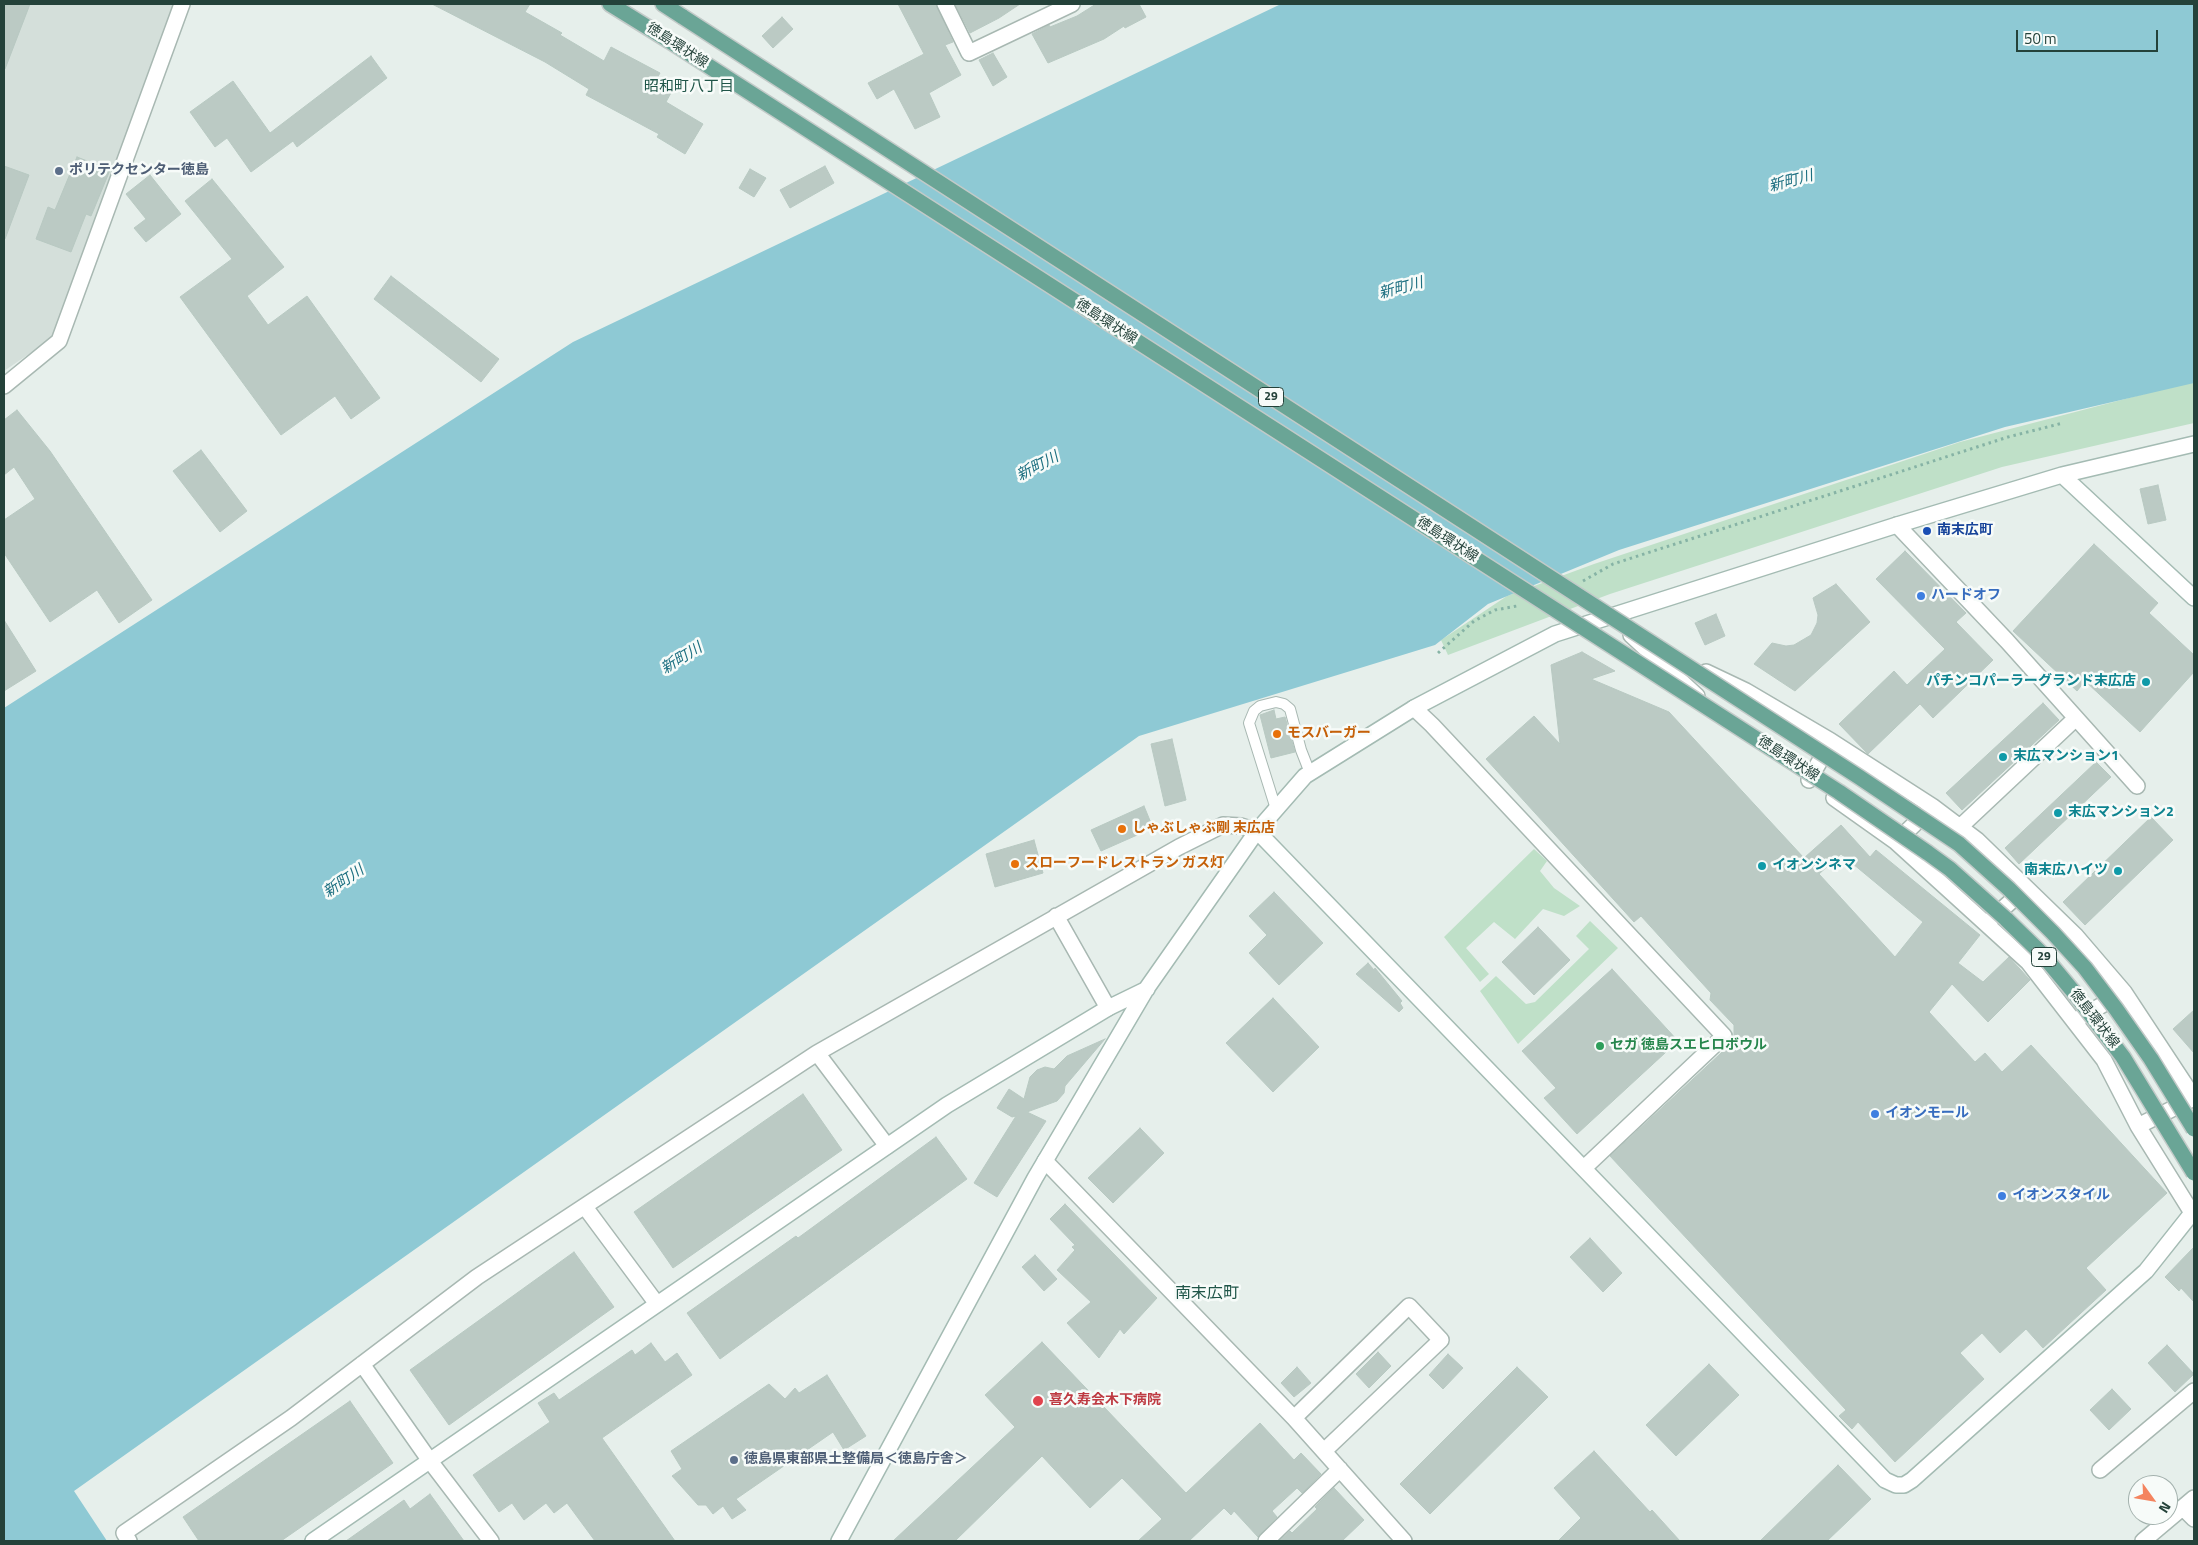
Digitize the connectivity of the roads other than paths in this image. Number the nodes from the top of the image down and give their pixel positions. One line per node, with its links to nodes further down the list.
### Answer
1 (182, 4): 6 (street)
2 (610, 4): 38 (main road, 徳島環状線 / 29, bridge)
3 (663, 4): 34 (main road, 徳島環状線 / 29, bridge)
4 (945, 4): 5 (street)
5 (1072, 4)
6 (4, 386)
7 (2194, 444): 8 (street)
8 (2062, 475): 9 (street); 10 (street)
9 (1897, 524): 11 (street); 14 (street)
10 (2194, 598)
11 (1603, 618): 12 (street); 13 (street)
12 (1631, 635): 15 (street); 17 (street)
13 (1414, 708): 16 (street); 37 (street)
14 (2076, 718): 18 (street); 21 (street)
15 (1831, 741): 17 (street); 19 (street)
16 (1310, 773): 20 (street); 20 (lane)
17 (1809, 780): 23 (street)
18 (2137, 786)
19 (1932, 806): 21 (street); 23 (street)
20 (1276, 809): 22 (street)
21 (1960, 827): 24 (street)
22 (1257, 831): 25 (street); 27 (street); 37 (street)
23 (1896, 842): 26 (street)
24 (2028, 887): 26 (street); 28 (street)
25 (1056, 916): 29 (street); 31 (street)
26 (1986, 924): 30 (street)
27 (1147, 988): 29 (street); 36 (street)
28 (2124, 992): 30 (street); 32 (street)
29 (1108, 1008): 35 (street)
30 (2075, 1020): 33 (street)
31 (817, 1053): 35 (street); 39 (street)
32 (2194, 1098): 33 (street)
33 (2138, 1126): 40 (street)
34 (2194, 1129)
35 (887, 1146): 41 (street)
36 (1045, 1161): 44 (street); 54 (street)
37 (1584, 1168): 40 (street)
38 (2194, 1173)
39 (585, 1207): 41 (street); 42 (street)
40 (2193, 1214)
41 (657, 1304): 46 (street)
42 (362, 1364): 46 (street); 51 (street)
43 (2194, 1391): 48 (street)
44 (1294, 1418): 45 (street); 45 (street)
45 (1324, 1451): 47 (street)
46 (430, 1461): 52 (street); 53 (street)
47 (1340, 1469): 55 (street); 56 (street)
48 (2100, 1470)
49 (2189, 1503): 50 (street); 57 (street)
50 (2194, 1519)
51 (129, 1541)
52 (313, 1541)
53 (491, 1541)
54 (839, 1541)
55 (1266, 1541)
56 (1404, 1541)
57 (2143, 1541)

